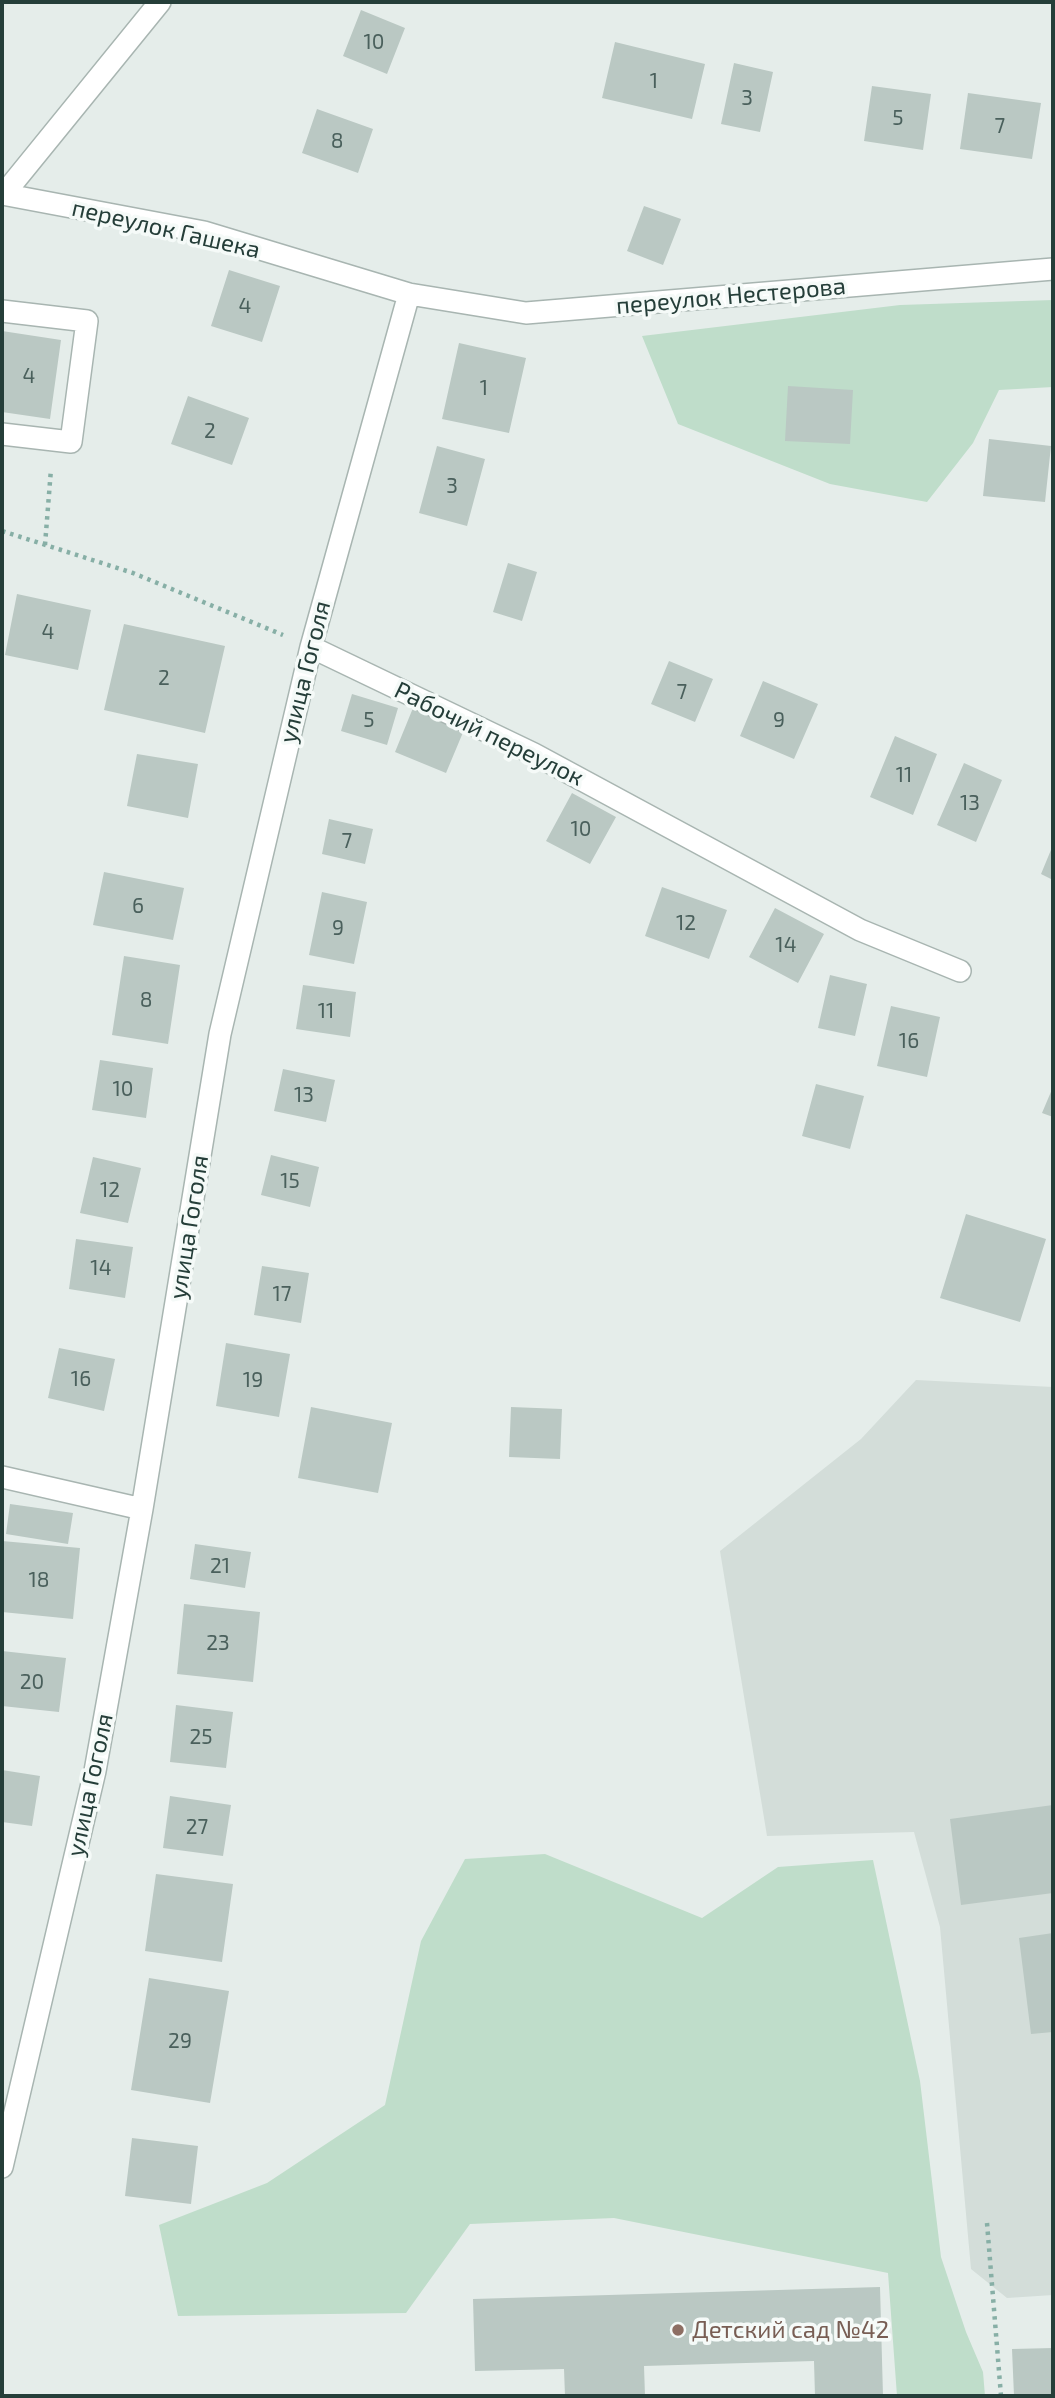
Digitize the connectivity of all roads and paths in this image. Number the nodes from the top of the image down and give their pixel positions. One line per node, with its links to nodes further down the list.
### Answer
1 (160, 2): 2 (street)
2 (3, 194): 4 (street, переулок Гашека)
3 (1053, 269): 4 (street, переулок Нестерова)
4 (409, 294): 10 (street, улица Гоголя)
5 (2, 311): 7 (street)
6 (2, 434): 7 (street)
7 (53, 440): 9 (path)
8 (2, 531): 9 (path)
9 (45, 545): 10 (path)
10 (311, 647): 11 (street, Рабочий переулок); 13 (street, улица Гоголя)
11 (960, 971)
12 (2, 1476): 13 (street)
13 (142, 1509): 14 (street, улица Гоголя)
14 (2, 2167)
15 (987, 2223): 16 (path)
16 (1001, 2396)

